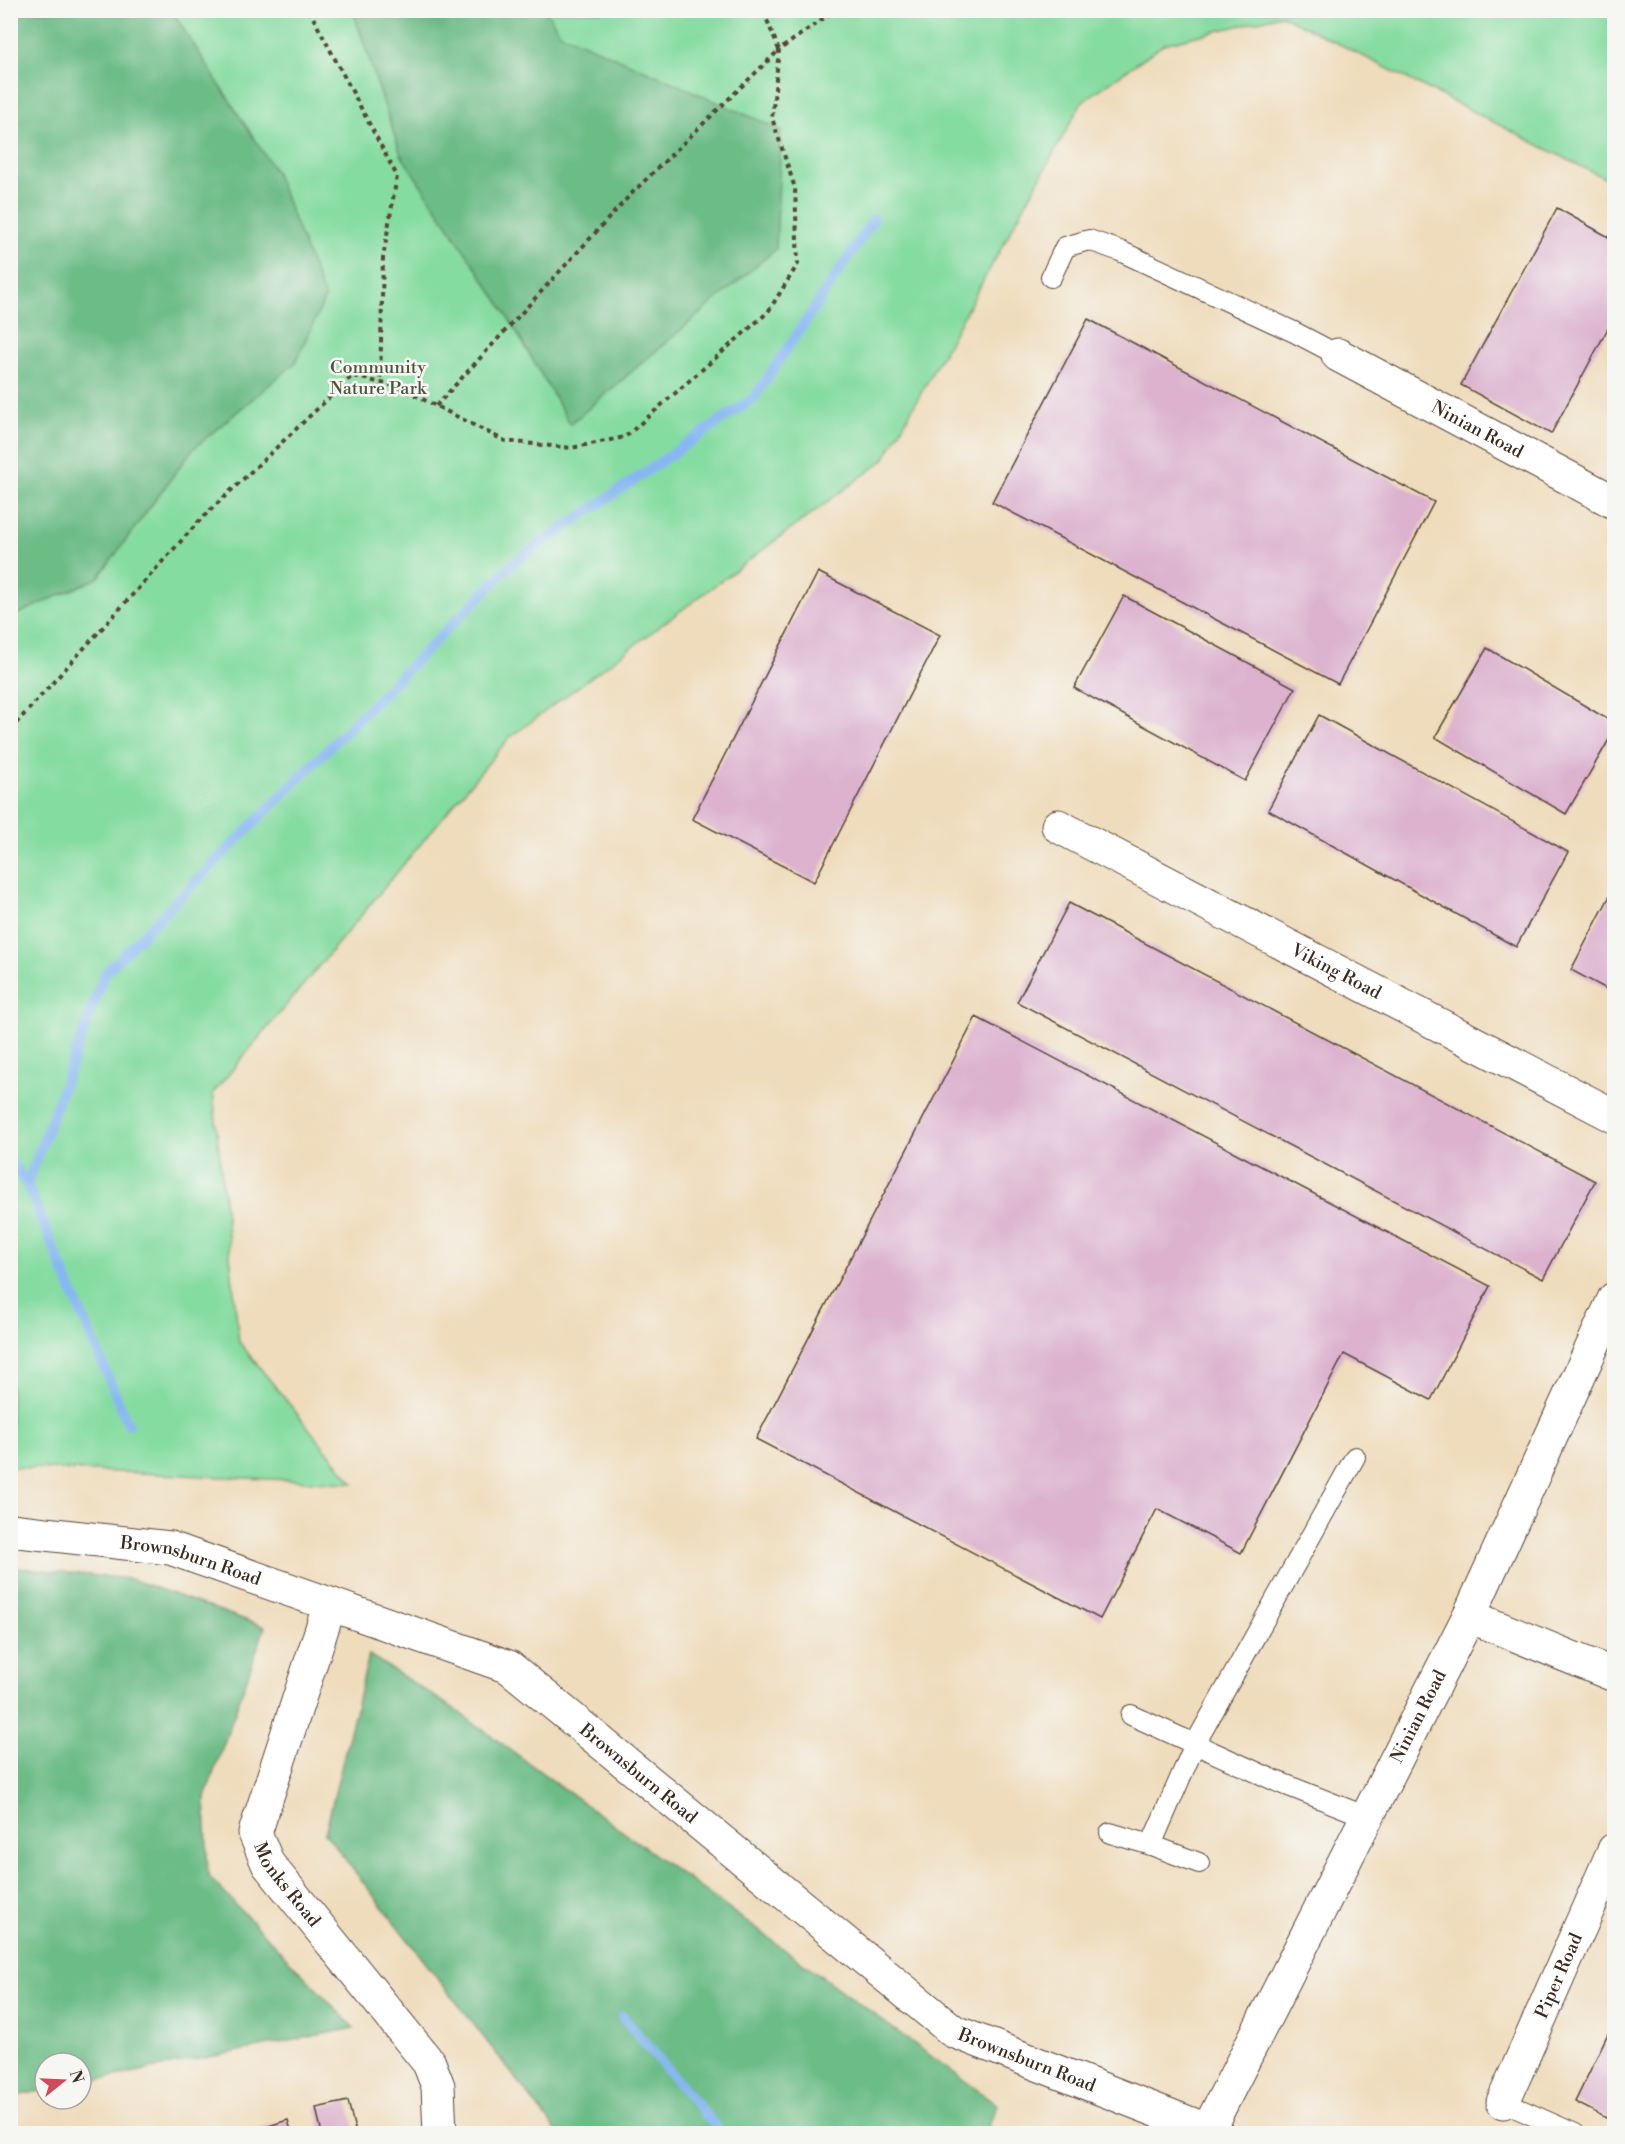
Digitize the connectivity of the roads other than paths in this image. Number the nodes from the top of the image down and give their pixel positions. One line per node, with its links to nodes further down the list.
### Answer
1 (1051, 277): 2 (lane)
2 (1338, 356): 3 (street, Ninian Road)
3 (1614, 502)
4 (1058, 826): 5 (street, Viking Road)
5 (1614, 1116)
6 (1614, 1299): 10 (street, Ninian Road)
7 (1355, 1457): 13 (lane)
8 (10, 1530): 9 (street, Brownsburn Road)
9 (330, 1604): 20 (street, Brownsburn Road); 21 (street, Monks Road)
10 (1469, 1616): 11 (street); 14 (street, Ninian Road)
11 (1614, 1675)
12 (1131, 1715): 13 (lane)
13 (1195, 1744): 14 (lane); 16 (lane)
14 (1367, 1817): 20 (street, Ninian Road)
15 (1110, 1833): 16 (lane)
16 (1151, 1845): 18 (lane)
17 (1614, 1850): 19 (street, Piper Road)
18 (1199, 1863)
19 (1503, 2102): 22 (lane)
20 (1213, 2132)
21 (440, 2133)
22 (1575, 2133)

